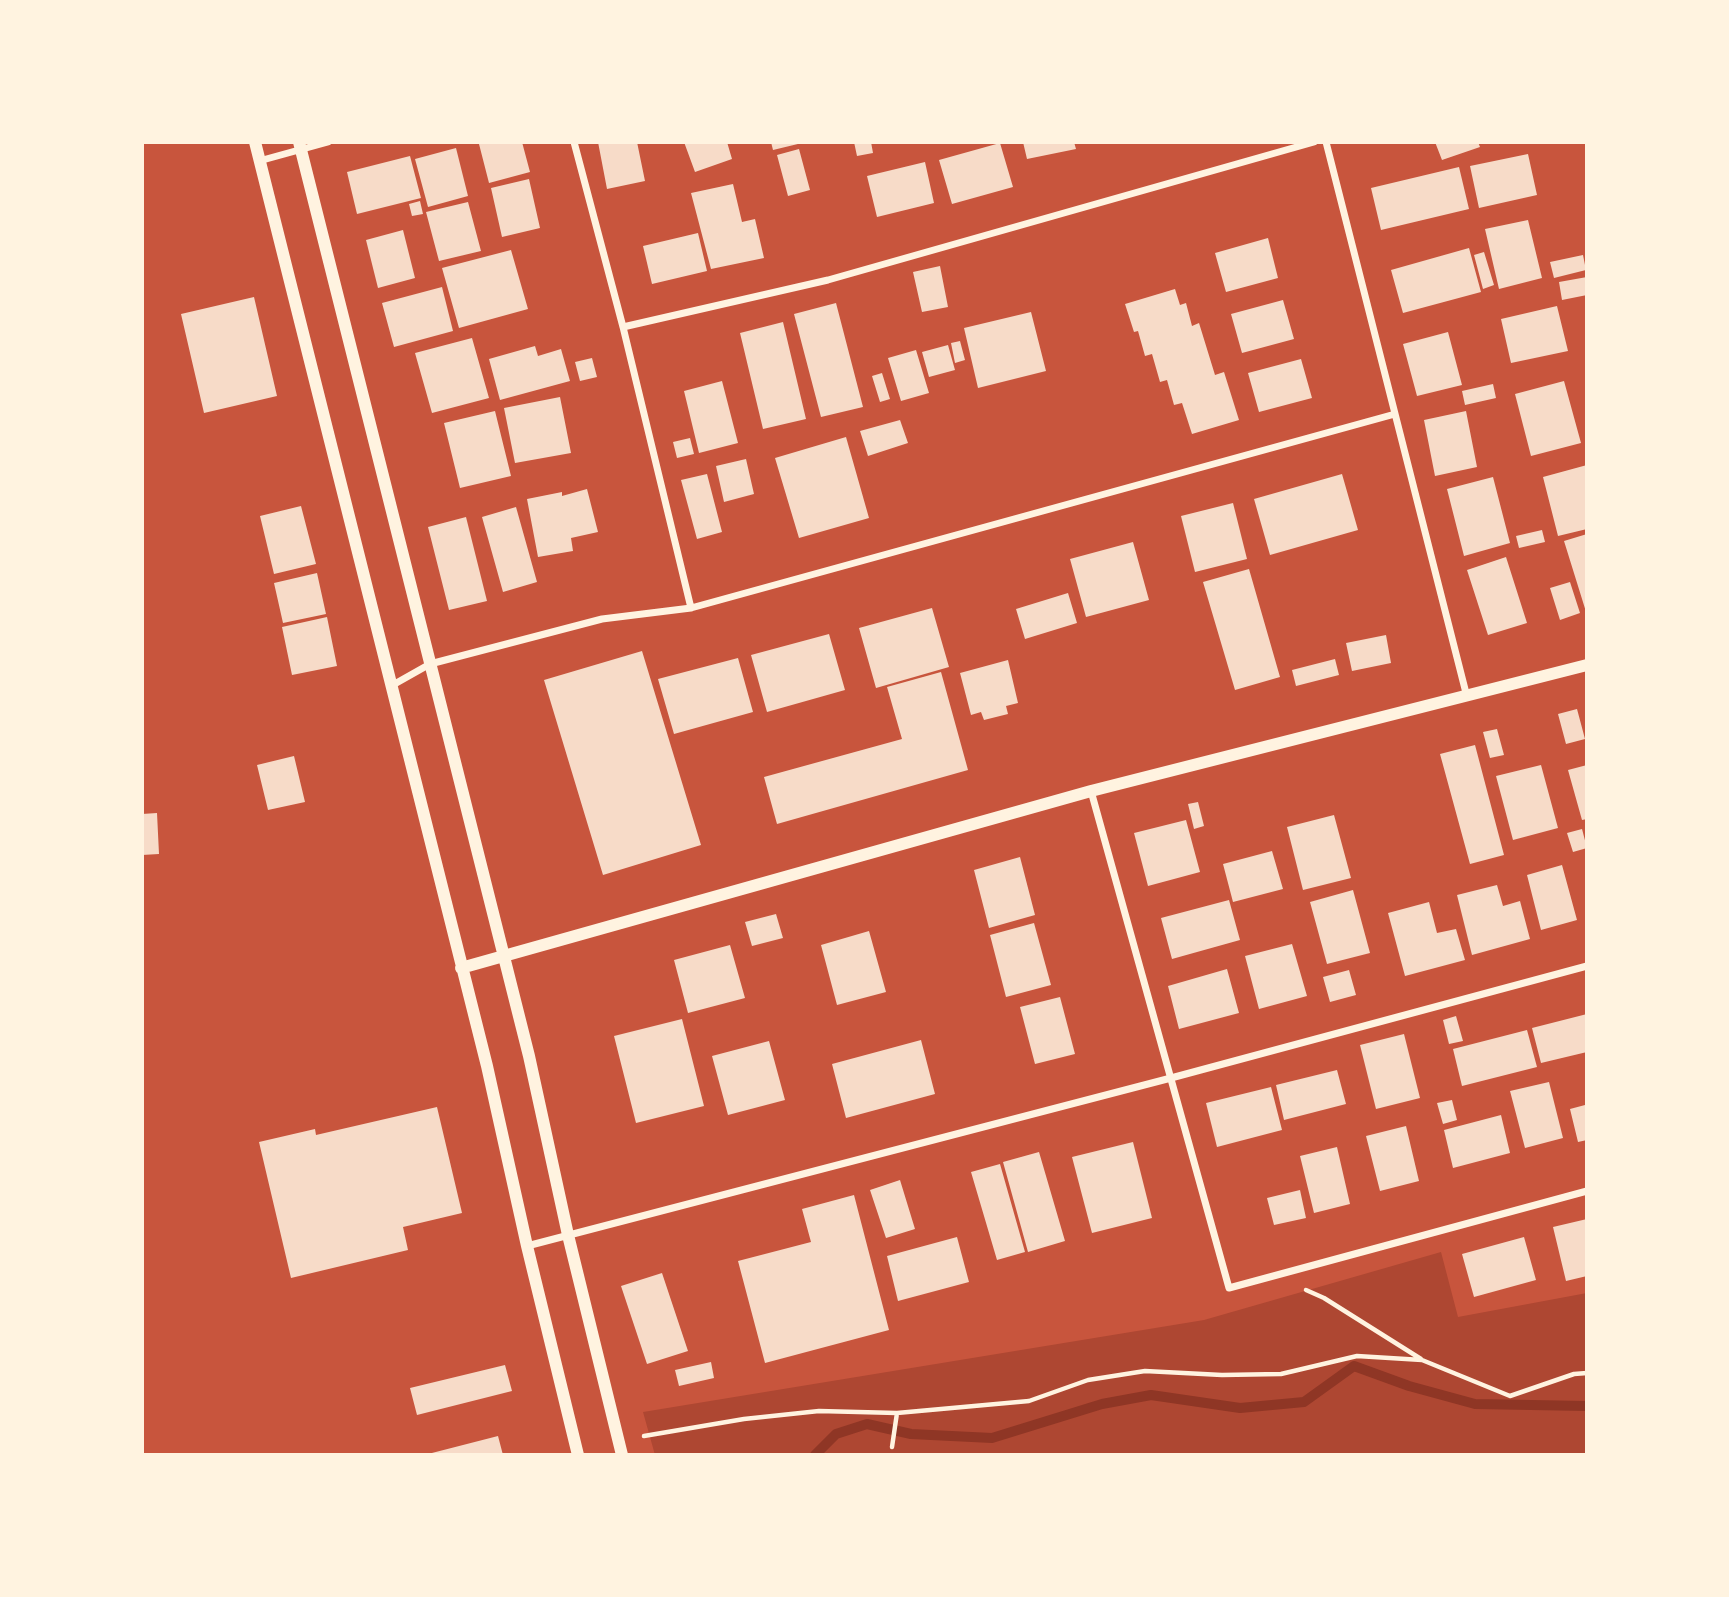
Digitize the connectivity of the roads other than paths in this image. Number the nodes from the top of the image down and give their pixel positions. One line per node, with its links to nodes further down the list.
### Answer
1 (255, 142): 7 (street)
2 (328, 142): 6 (street)
3 (574, 142): 8 (street)
4 (1314, 142): 8 (street)
5 (1326, 142): 9 (street)
6 (300, 146): 7 (street); 11 (street)
7 (260, 161): 13 (street)
8 (622, 327): 10 (street)
9 (1395, 414): 10 (street); 14 (street)
10 (691, 608): 11 (street)
11 (429, 664): 13 (street); 16 (street)
12 (1587, 665): 14 (street)
13 (391, 686): 18 (street)
14 (1467, 696): 15 (street)
15 (1091, 791): 16 (street); 19 (street)
16 (502, 957): 18 (street); 21 (street)
17 (1587, 966): 19 (street)
18 (461, 968): 22 (street)
19 (1171, 1078): 20 (street); 21 (street)
20 (1587, 1191)
21 (568, 1235): 22 (street); 24 (street)
22 (527, 1246): 23 (street)
23 (578, 1455)
24 (622, 1455)

